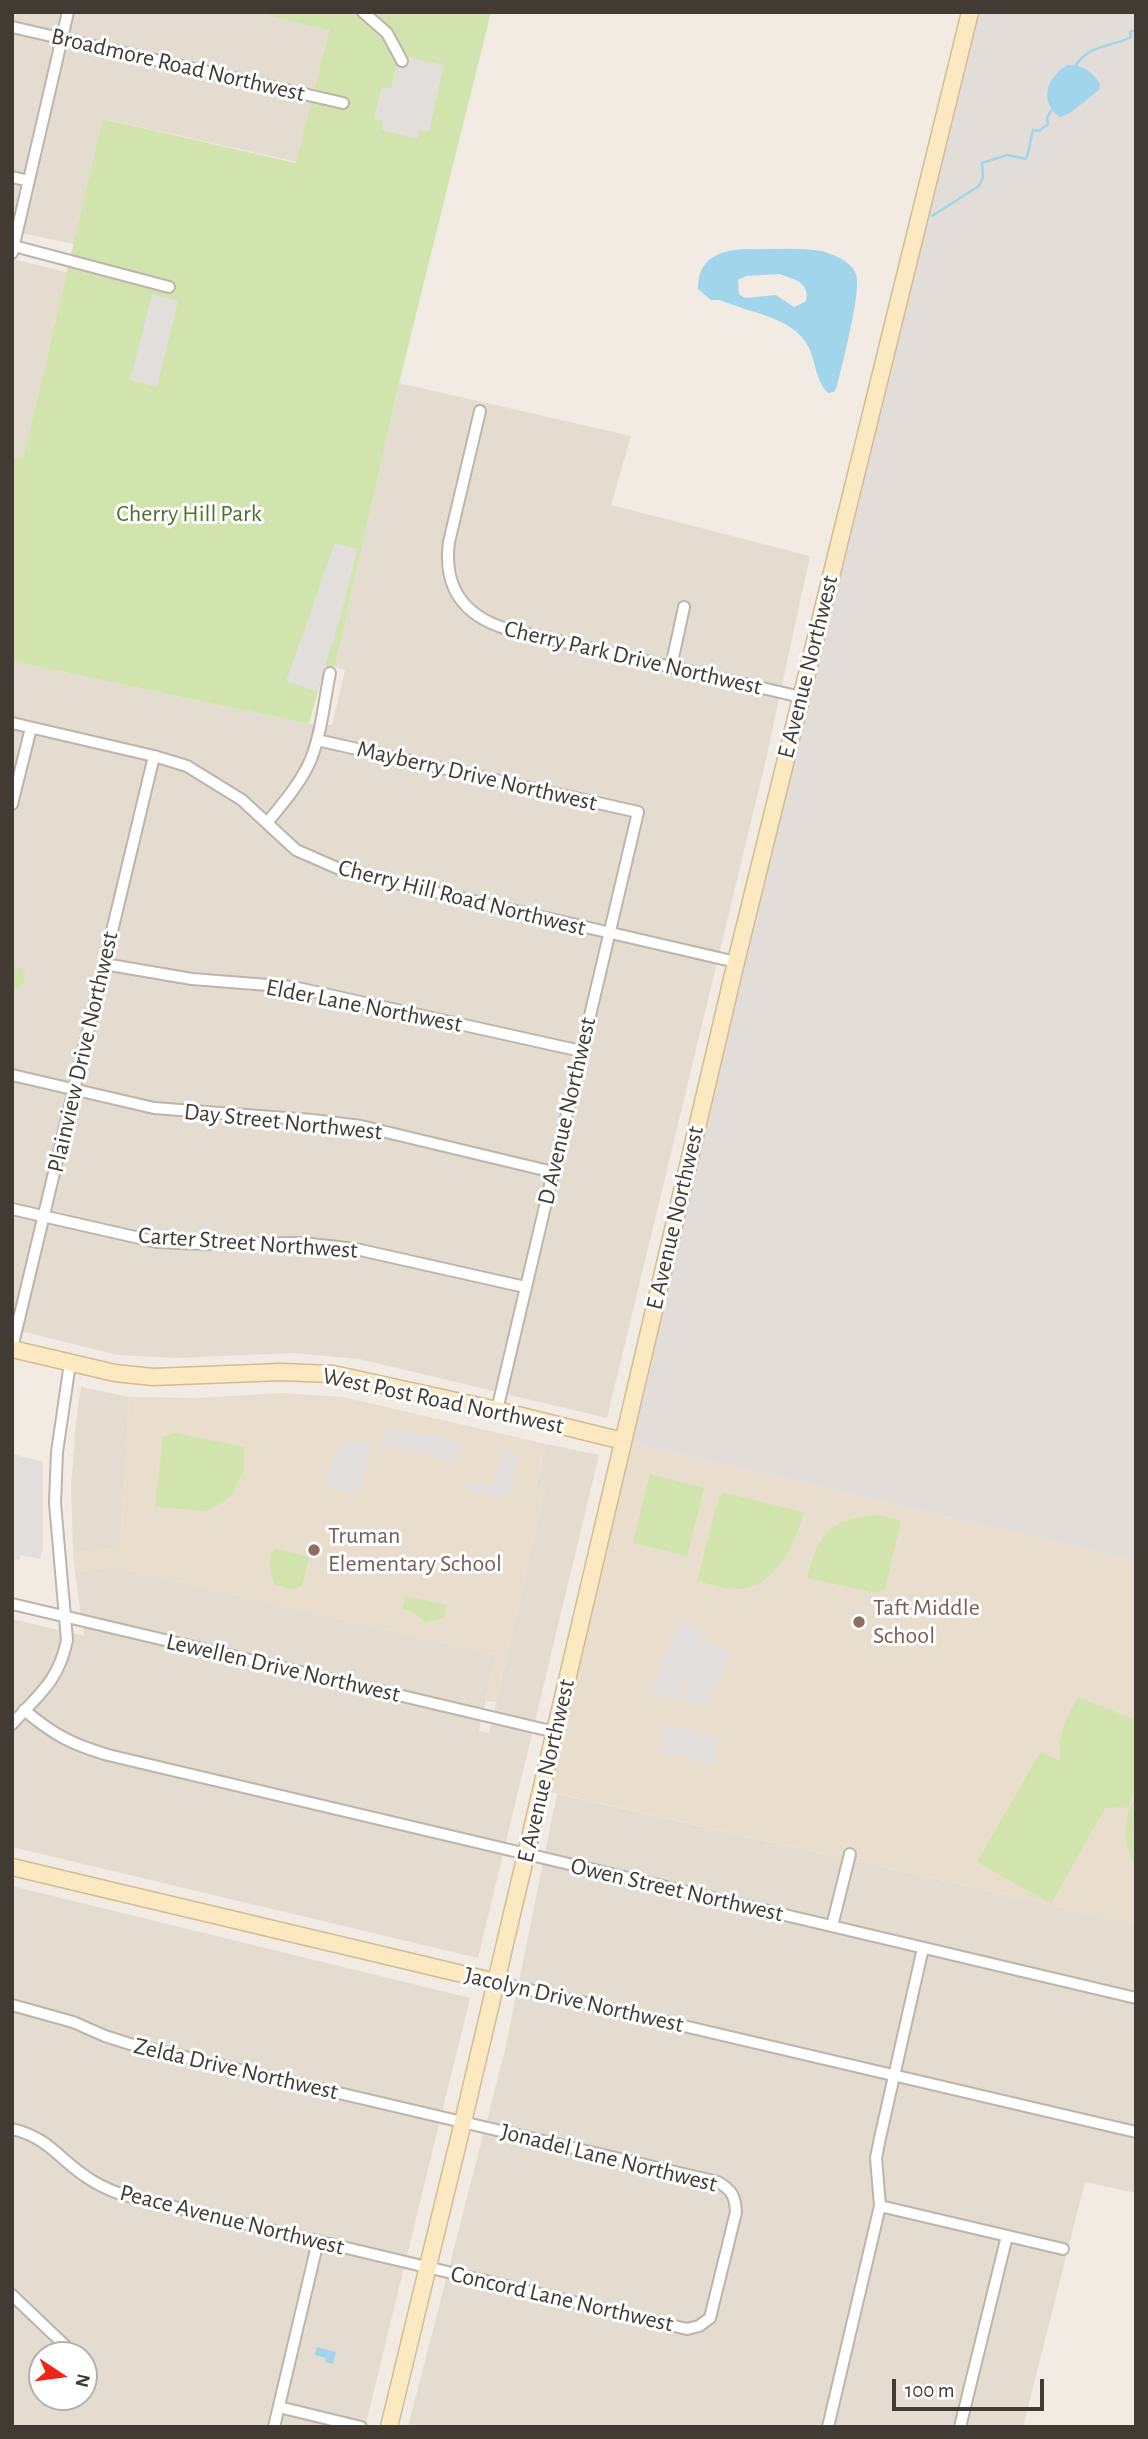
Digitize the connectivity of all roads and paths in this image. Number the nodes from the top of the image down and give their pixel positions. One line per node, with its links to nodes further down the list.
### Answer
1 (68, 12): 5 (street)
2 (363, 12): 6 (street)
3 (970, 12): 16 (street, E Avenue Northwest)
4 (12, 27): 5 (street, Broadmore Road Northwest)
5 (62, 39): 7 (street, Broadmore Road Northwest); 9 (street)
6 (402, 61)
7 (343, 103)
8 (12, 177): 9 (street)
9 (29, 181): 10 (street)
10 (13, 250): 11 (street)
11 (169, 287)
12 (480, 411): 14 (street, Cherry Park Drive Northwest)
13 (684, 607): 14 (street)
14 (671, 667): 16 (street, Cherry Park Drive Northwest)
15 (330, 673): 19 (street)
16 (801, 697): 25 (street, E Avenue Northwest)
17 (12, 723): 18 (street, Cherry Hill Road Northwest)
18 (31, 727): 20 (street, Cherry Hill Road Northwest); 21 (street)
19 (317, 740): 22 (street, Mayberry Drive Northwest); 23 (street)
20 (154, 756): 23 (street, Cherry Hill Road Northwest); 26 (street, Plainview Drive Northwest)
21 (12, 804)
22 (638, 812): 24 (street, D Avenue Northwest)
23 (267, 823): 24 (street, Cherry Hill Road Northwest)
24 (609, 933): 25 (street, Cherry Hill Road Northwest); 27 (street, D Avenue Northwest)
25 (736, 962): 37 (street, E Avenue Northwest)
26 (104, 964): 27 (street, Elder Lane Northwest); 29 (street, Plainview Drive Northwest)
27 (581, 1051): 30 (street, D Avenue Northwest)
28 (12, 1075): 29 (street, Day Street Northwest)
29 (74, 1090): 30 (street, Day Street Northwest); 32 (street, Plainview Drive Northwest)
30 (553, 1172): 33 (street, D Avenue Northwest)
31 (12, 1209): 32 (street, Carter Street Northwest)
32 (44, 1217): 33 (street, Carter Street Northwest); 34 (street, Plainview Drive Northwest)
33 (526, 1287): 36 (street, D Avenue Northwest)
34 (12, 1348): 35 (street, West Post Road Northwest)
35 (70, 1363): 36 (street, West Post Road Northwest); 39 (street)
36 (497, 1410): 37 (street, West Post Road Northwest)
37 (623, 1441): 42 (street, E Avenue Northwest)
38 (12, 1604): 39 (street, Lewellen Drive Northwest)
39 (66, 1617): 40 (street); 42 (street, Lewellen Drive Northwest)
40 (24, 1710): 41 (street); 44 (street, Owen Street Northwest)
41 (12, 1724)
42 (555, 1732): 44 (street, E Avenue Northwest)
43 (849, 1854): 46 (street)
44 (526, 1855): 46 (street, Owen Street Northwest); 48 (street, E Avenue Northwest)
45 (12, 1867): 48 (street, Jacolyn Drive Northwest)
46 (832, 1927): 47 (street, Owen Street Northwest)
47 (923, 1948): 49 (street, Owen Street Northwest); 51 (street)
48 (496, 1982): 51 (street, Jacolyn Drive Northwest); 52 (street, E Avenue Northwest)
49 (1136, 1998)
50 (12, 2005): 52 (street, Zelda Drive Northwest)
51 (894, 2076): 54 (street, Jacolyn Drive Northwest); 55 (street)
52 (463, 2123): 56 (street, Jonadel Lane Northwest); 60 (street, E Avenue Northwest)
53 (12, 2129): 58 (street, Peace Avenue Northwest)
54 (1136, 2132)
55 (880, 2206): 57 (street); 67 (street)
56 (736, 2212): 60 (street, Concord Lane Northwest)
57 (1006, 2236): 59 (street); 68 (street)
58 (318, 2241): 60 (street, Peace Avenue Northwest); 63 (street)
59 (1063, 2249)
60 (428, 2268): 66 (street, E Avenue Northwest)
61 (12, 2295): 62 (street)
62 (60, 2341)
63 (279, 2407): 64 (street); 65 (street)
64 (274, 2427)
65 (361, 2427)
66 (389, 2427)
67 (828, 2427)
68 (960, 2427)

